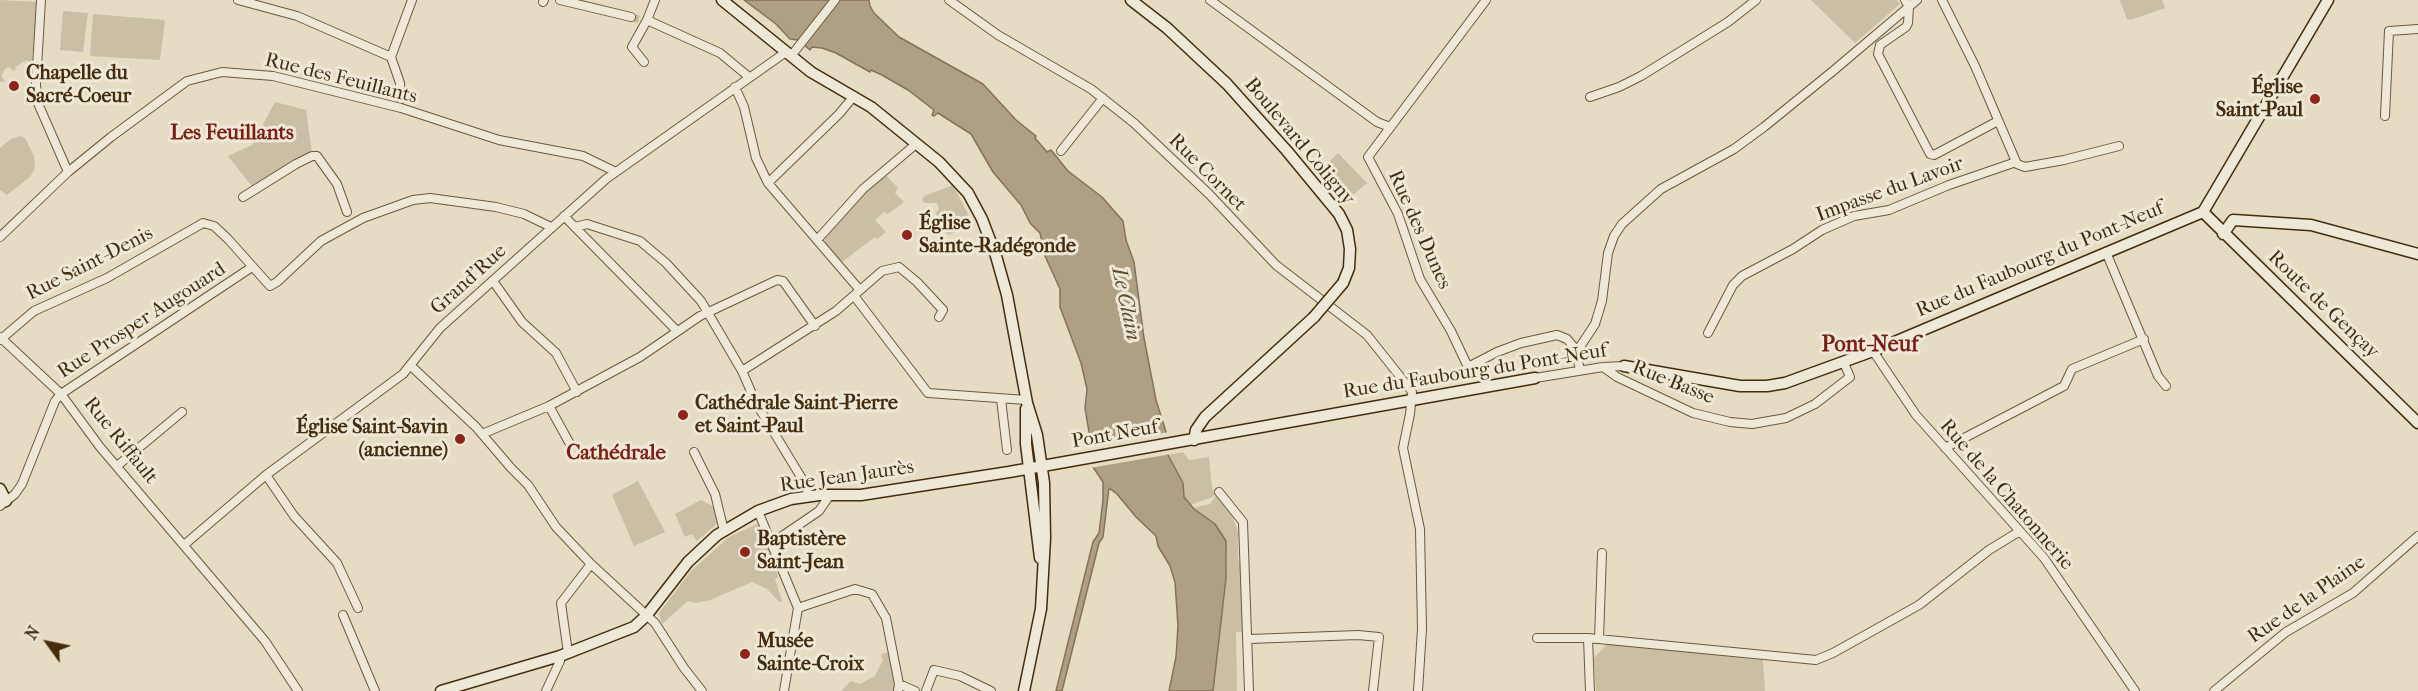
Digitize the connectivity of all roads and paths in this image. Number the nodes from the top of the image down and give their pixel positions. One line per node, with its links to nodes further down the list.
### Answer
1 (41, 0): 36 (street)
2 (238, 0): 21 (street)
3 (412, 0): 21 (street)
4 (560, 0): 17 (street)
5 (655, 0): 18 (street)
6 (722, 0): 20 (main road)
7 (836, 0): 20 (street, Grand'Rue)
8 (949, 0): 27 (street, Rue Cornet)
9 (1131, 0): 75 (main road, Boulevard Coligny, bridge)
10 (1210, 0): 31 (street)
11 (1486, 0): 31 (street)
12 (1756, 0): 26 (street)
13 (1917, 0): 16 (street)
14 (1942, 0): 30 (street)
15 (2328, 0): 41 (main road)
16 (1907, 3): 30 (street); 61 (street)
17 (631, 17)
18 (645, 20): 22 (street); 23 (street)
19 (2418, 29): 29 (street)
20 (788, 54): 23 (street, Grand'Rue); 25 (main road)
21 (391, 57): 28 (street)
22 (644, 62)
23 (749, 77): 24 (street, Grand'Rue)
24 (735, 87): 37 (street, Grand'Rue); 38 (street)
25 (854, 96): 32 (main road); 38 (street)
26 (1590, 97)
27 (1103, 98): 34 (street); 73 (street, Rue Cornet)
28 (400, 99)
29 (2385, 116)
30 (1998, 121): 35 (street)
31 (1390, 127): 61 (street, Rue des Dunes)
32 (916, 144): 47 (street); 74 (main road)
33 (2119, 146): 35 (street)
34 (1061, 151)
35 (2016, 162): 57 (street, Impasse du Lavoir)
36 (68, 172): 37 (street, Rue des Feuillants); 46 (street, Rue des Feuillants)
37 (616, 172): 42 (street, Grand'Rue)
38 (768, 183): 47 (street)
39 (243, 197): 40 (street)
40 (347, 212)
41 (2203, 212): 45 (main road, Route de Gençay); 48 (main road, Rue du Faubourg du Pont-Neuf)
42 (564, 216): 43 (street, Grand'Rue); 44 (street)
43 (551, 227): 50 (street, Rue Saint-Denis); 51 (street, Grand'Rue)
44 (575, 227): 53 (street); 56 (street)
45 (2223, 234): 49 (main road); 78 (main road, Route de Gençay)
46 (0, 237)
47 (817, 240): 52 (street)
48 (2106, 252): 59 (street); 60 (main road, Rue du Faubourg du Pont-Neuf)
49 (2418, 254)
50 (252, 267): 58 (street, Rue Saint-Denis); 71 (street, Rue Prosper Augouard)
51 (493, 281): 63 (street, Grand'Rue); 70 (street)
52 (857, 293): 54 (street); 55 (street); 72 (street)
53 (709, 311): 55 (street); 56 (street); 67 (street)
54 (939, 318)
55 (815, 326): 67 (street)
56 (677, 332): 70 (street)
57 (1708, 333)
58 (1, 339): 71 (street, Rue Riffault)
59 (2144, 339): 69 (street); 83 (street)
60 (1873, 351): 62 (main road, Rue du Faubourg du Pont-Neuf); 83 (street, Rue de la Chatonnerie)
61 (1576, 353): 66 (street)
62 (1844, 363): 64 (main road, Rue du Faubourg du Pont-Neuf); 65 (street, Rue Basse)
63 (410, 365): 79 (street); 89 (street, Grand'Rue)
64 (1624, 366): 65 (street, Rue du Faubourg du Pont-Neuf)
65 (1603, 367): 66 (street, Rue du Faubourg du Pont-Neuf)
66 (1580, 370): 68 (street, Rue du Faubourg du Pont-Neuf)
67 (742, 371): 93 (street)
68 (1534, 378): 73 (main road, Rue du Faubourg du Pont-Neuf)
69 (2166, 386)
70 (577, 392): 76 (street)
71 (61, 394): 86 (street, Rue Riffault); 94 (street, Rue Prosper Augouard)
72 (1000, 399): 74 (street); 84 (street)
73 (1411, 400): 80 (main road, Rue du Faubourg du Pont-Neuf); 126 (street)
74 (1027, 401): 87 (main road); 88 (main road)
75 (1220, 404): 80 (main road, Boulevard Coligny); 81 (main road, Boulevard Coligny)
76 (549, 406): 79 (street); 82 (street)
77 (182, 412): 86 (street)
78 (2418, 423)
79 (482, 434): 102 (street)
80 (1210, 436): 81 (main road, Rue du Faubourg du Pont-Neuf)
81 (1194, 440): 87 (main road, Pont Neuf)
82 (570, 444)
83 (1945, 448): 97 (street, Rue de la Chatonnerie)
84 (1007, 450)
85 (694, 452): 96 (street)
86 (117, 466): 100 (street, Rue Riffault)
87 (1041, 466): 88 (main road, Pont Neuf); 103 (main road)
88 (1029, 468): 92 (main road, Rue Jean Jaurès); 103 (main road)
89 (266, 475): 100 (street, Grand'Rue); 104 (street)
90 (0, 489): 94 (main road)
91 (1219, 492): 110 (street)
92 (830, 495): 93 (main road, Rue Jean Jaurès); 99 (street)
93 (808, 496): 95 (main road, Rue Jean Jaurès)
94 (3, 504)
95 (759, 511): 96 (main road, Rue Jean Jaurès); 99 (street)
96 (724, 531): 107 (main road, Rue Jean Jaurès)
97 (2020, 531): 111 (street); 128 (street, Rue de la Chatonnerie)
98 (2418, 536): 129 (street, Rue de la Plaine)
99 (772, 543): 105 (street)
100 (184, 545): 114 (street, Rue Riffault)
101 (1602, 553): 111 (street)
102 (591, 564): 107 (street); 112 (street)
103 (1043, 580): 123 (main road)
104 (358, 608)
105 (798, 608): 113 (street); 119 (street)
106 (343, 615): 115 (street)
107 (646, 616): 112 (main road, Rue Jean Jaurès); 118 (street)
108 (1537, 638): 109 (street)
109 (1588, 638): 111 (street); 127 (street)
110 (1248, 639): 124 (street); 125 (street)
111 (1599, 639)
112 (564, 654): 116 (main road, Rue Jean Jaurès); 117 (street)
113 (899, 688): 120 (street)
114 (298, 691)
115 (375, 691)
116 (441, 691)
117 (546, 691)
118 (702, 691)
119 (784, 691)
120 (915, 691)
121 (926, 691): 122 (street)
122 (991, 691)
123 (1024, 691)
124 (1249, 691)
125 (1373, 691)
126 (1418, 691)
127 (1590, 691)
128 (2135, 691)
129 (2214, 691)

